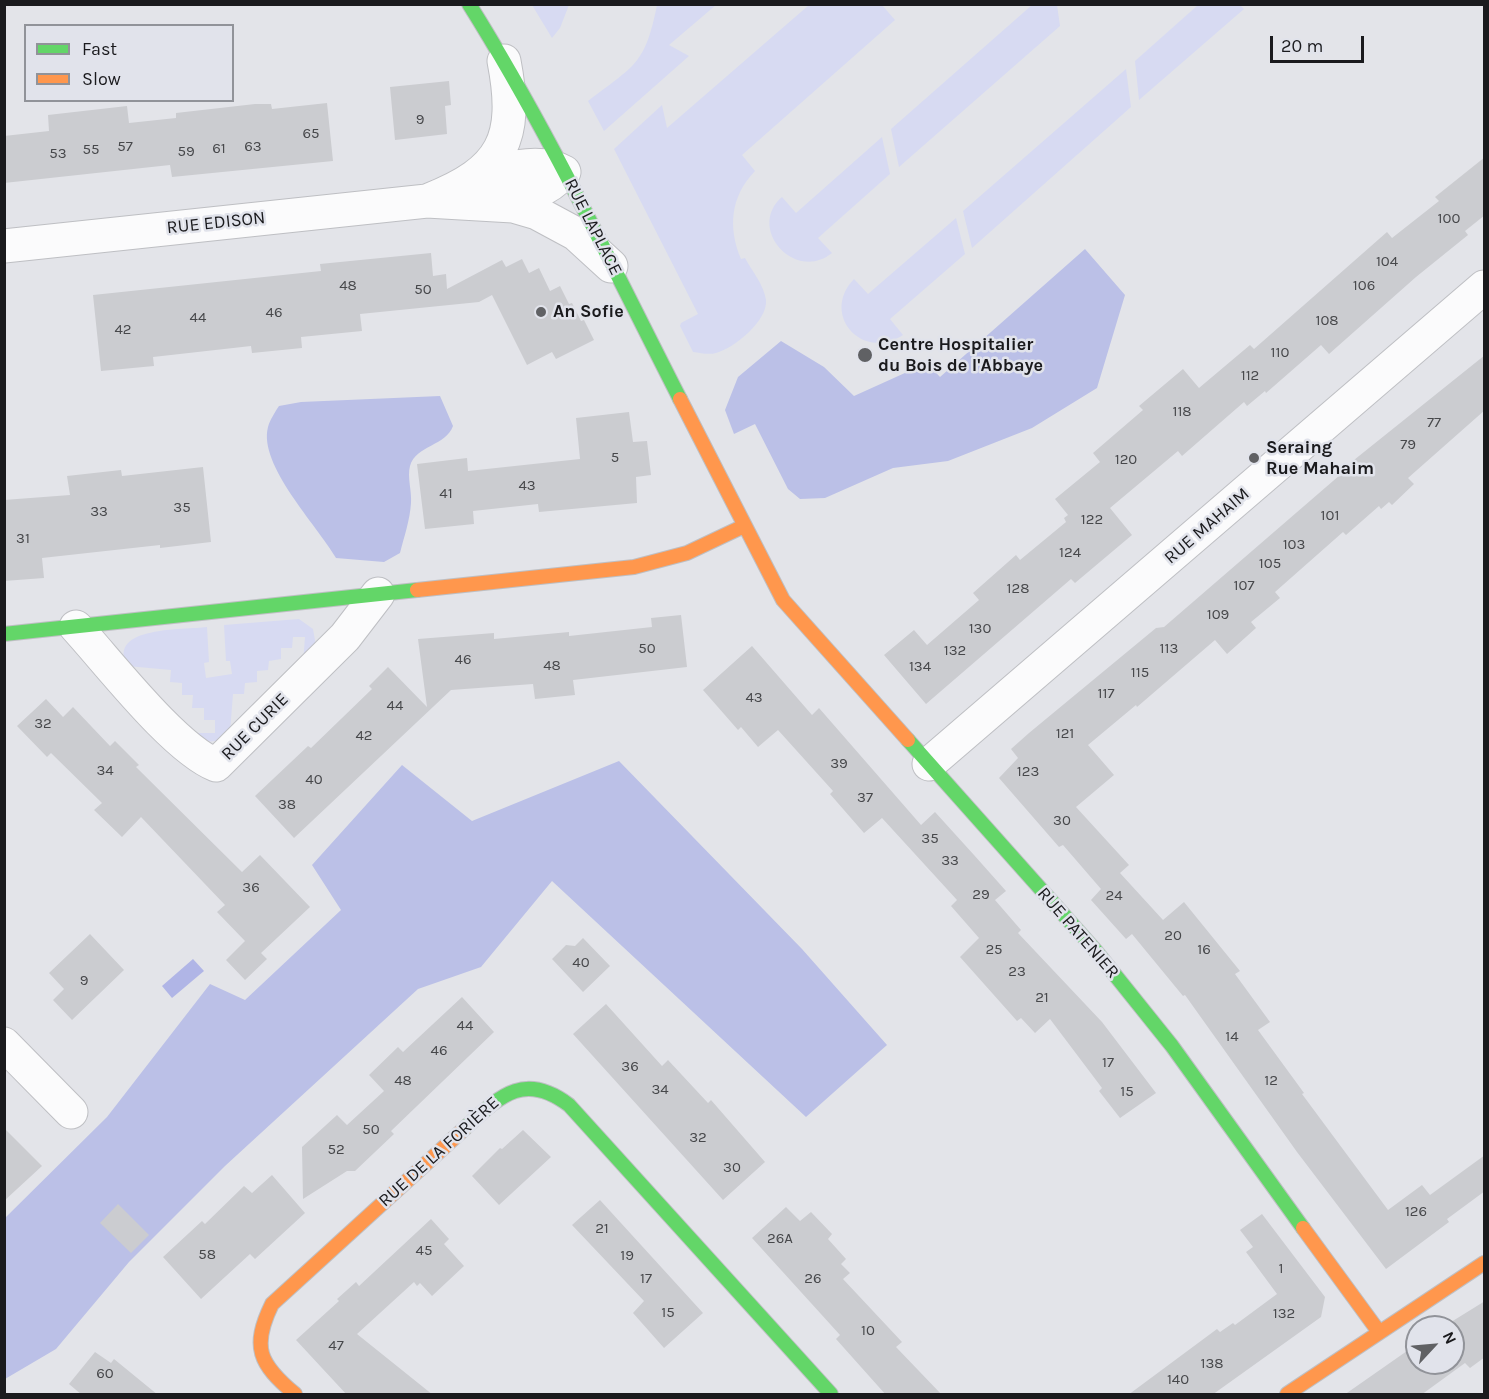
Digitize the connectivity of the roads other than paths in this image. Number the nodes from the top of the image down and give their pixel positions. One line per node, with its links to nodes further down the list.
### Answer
1 (469, 4): 2 (street, RUE LAPLACE)
2 (503, 58): 3 (street, RUE LAPLACE); 4 (street, RUE EDISON)
3 (564, 172): 4 (street); 6 (street, RUE LAPLACE)
4 (481, 192): 5 (street, RUE EDISON); 6 (street)
5 (4, 246)
6 (615, 271): 8 (street, RUE LAPLACE)
7 (1485, 287): 13 (street, RUE MAHAIM)
8 (744, 526): 9 (street, RUE LAPLACE); 10 (street)
9 (756, 552): 13 (street, RUE PATENIER)
10 (378, 594): 11 (street); 11 (street, RUE CURIE)
11 (76, 627): 12 (street)
12 (4, 634)
13 (929, 764): 17 (street, RUE PATENIER)
14 (4, 1044): 15 (street)
15 (71, 1112)
16 (1485, 1263): 17 (street)
17 (1379, 1332): 20 (street)
18 (294, 1395): 19 (street, RUE DE LA FORIÈRE)
19 (831, 1395)
20 (1287, 1395)

